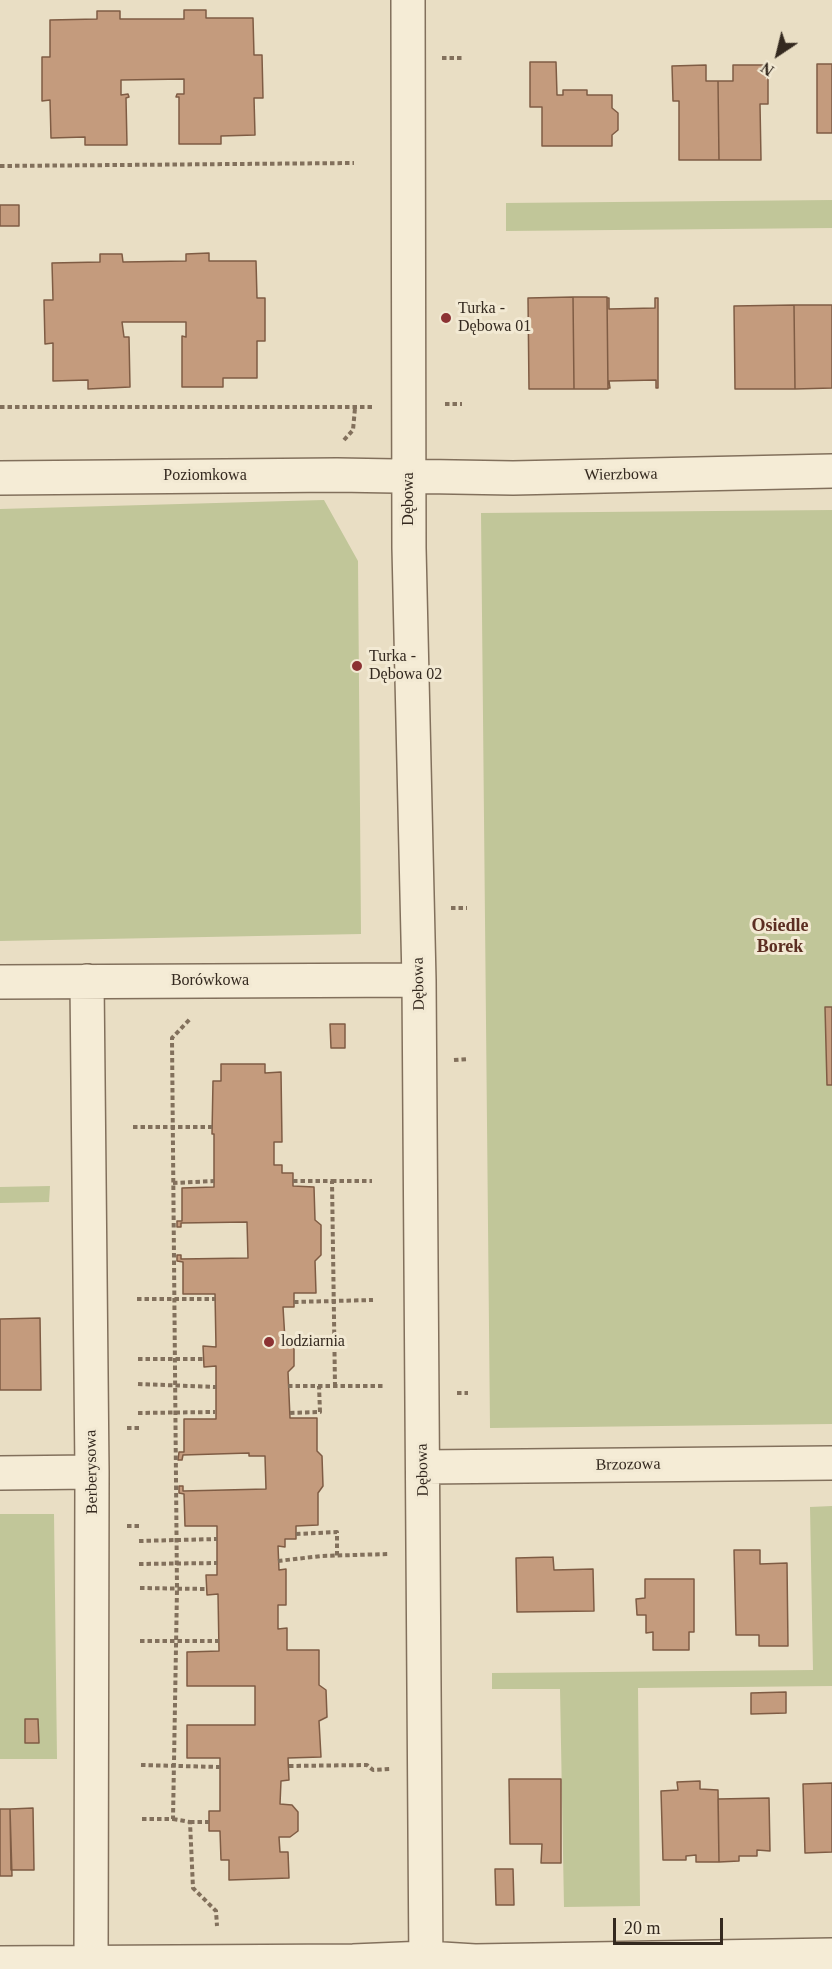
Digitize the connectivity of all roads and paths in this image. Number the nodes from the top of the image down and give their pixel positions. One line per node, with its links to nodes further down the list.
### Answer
1 (408, 0): 7 (street, Dębowa)
2 (354, 163): 3 (path)
3 (0, 166)
4 (0, 407): 5 (path)
5 (340, 445)
6 (832, 471): 7 (street, Wierzbowa)
7 (410, 476): 8 (street, Poziomkowa); 9 (street, Dębowa)
8 (0, 478)
9 (419, 980): 10 (street, Borówkowa); 36 (street, Dębowa)
10 (87, 981): 11 (street, Borówkowa); 44 (street, Berberysowa)
11 (0, 982)
12 (197, 1011): 15 (path)
13 (133, 1127): 15 (path)
14 (212, 1127): 15 (path)
15 (173, 1128): 20 (path)
16 (214, 1181): 20 (path)
17 (293, 1181): 18 (path)
18 (332, 1181): 19 (path); 25 (path)
19 (372, 1181)
20 (173, 1183): 21 (path)
21 (174, 1298): 22 (path); 23 (path); 28 (path)
22 (137, 1299)
23 (215, 1299)
24 (373, 1300): 25 (path)
25 (334, 1301): 26 (path); 34 (path)
26 (294, 1302)
27 (138, 1359): 28 (path)
28 (175, 1359): 29 (path); 31 (path)
29 (204, 1359)
30 (138, 1384): 31 (path)
31 (175, 1385): 35 (path); 38 (path)
32 (288, 1386): 33 (path)
33 (319, 1386): 34 (path); 41 (path)
34 (335, 1386): 36 (path)
35 (216, 1387)
36 (422, 1392): 37 (path); 43 (street, Dębowa)
37 (468, 1393)
38 (176, 1412): 39 (path); 40 (path); 47 (path)
39 (215, 1412)
40 (138, 1413)
41 (290, 1413)
42 (832, 1462): 43 (street, Brzozowa)
43 (423, 1467): 75 (street, Dębowa)
44 (92, 1472): 45 (street); 73 (street, Berberysowa)
45 (0, 1473)
46 (296, 1534): 51 (path)
47 (177, 1539): 48 (path); 49 (path); 53 (path)
48 (217, 1539)
49 (139, 1541)
50 (396, 1554): 51 (path)
51 (337, 1556): 52 (path)
52 (278, 1561)
53 (177, 1563): 54 (path); 55 (path); 57 (path)
54 (217, 1563)
55 (139, 1564)
56 (140, 1588): 57 (path)
57 (177, 1588): 58 (path); 61 (path)
58 (207, 1590)
59 (140, 1641): 61 (path)
60 (219, 1641): 61 (path)
61 (176, 1642): 64 (path)
62 (141, 1765): 64 (path)
63 (289, 1766): 66 (path)
64 (174, 1767): 65 (path); 68 (path)
65 (220, 1767)
66 (393, 1769)
67 (142, 1819): 68 (path)
68 (173, 1819): 69 (path)
69 (190, 1822): 70 (path); 71 (path)
70 (209, 1822)
71 (218, 1934)
72 (832, 1955): 75 (street)
73 (91, 1962): 74 (street); 75 (street)
74 (0, 1963)
75 (426, 1963)

